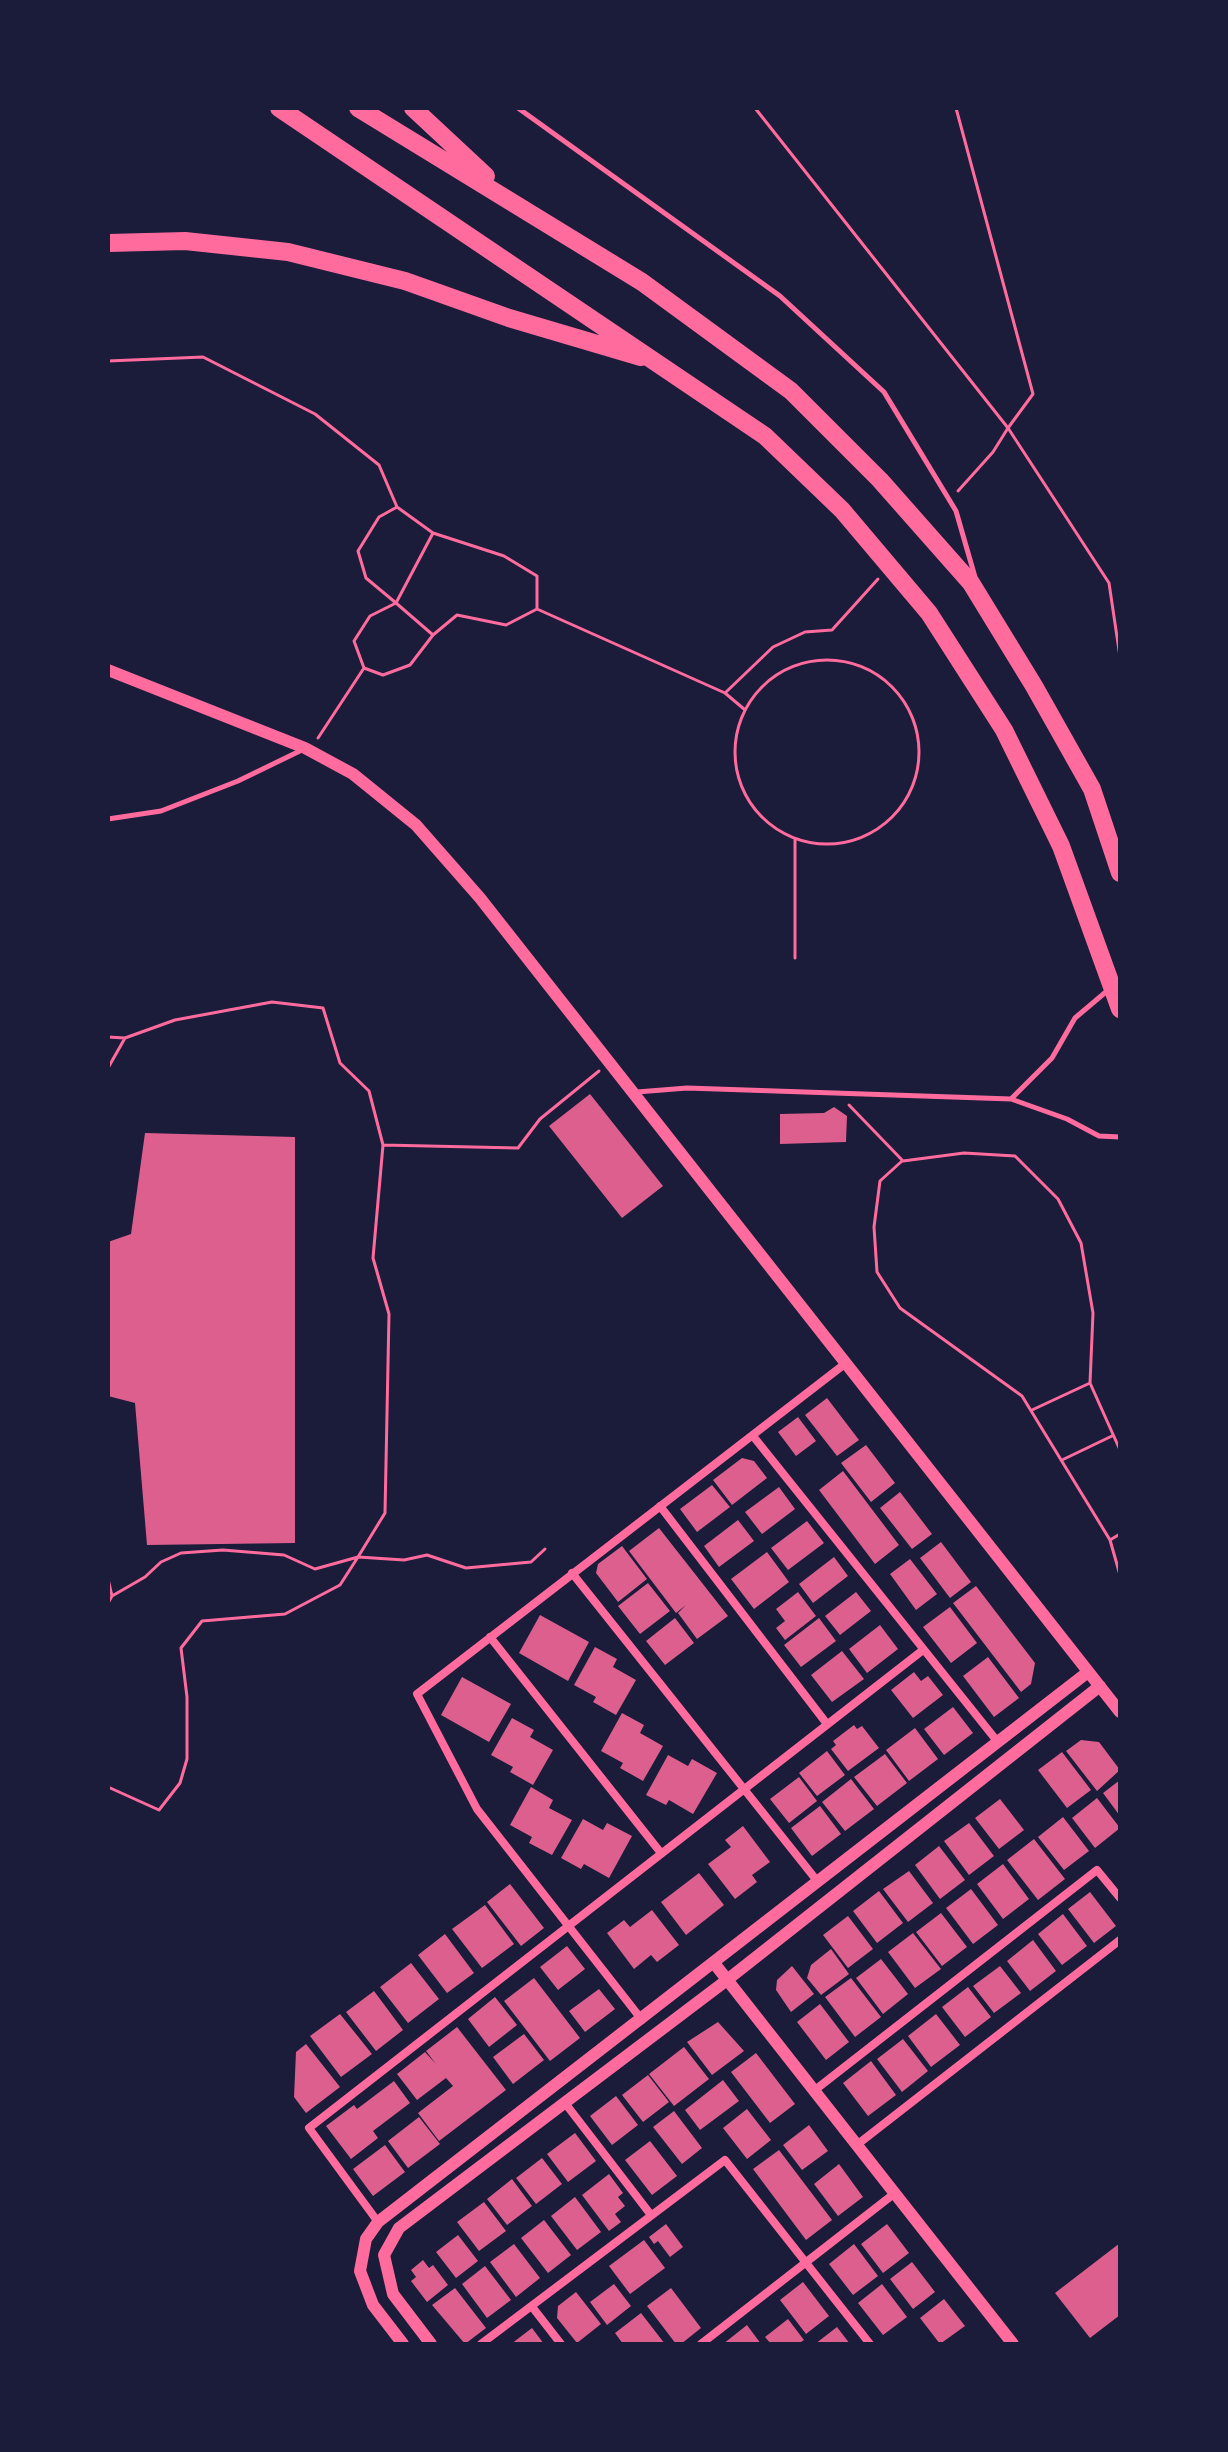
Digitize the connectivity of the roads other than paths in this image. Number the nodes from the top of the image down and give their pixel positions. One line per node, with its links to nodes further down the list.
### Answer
1 (279, 108): 7 (highway)
2 (358, 108): 5 (highway)
3 (413, 108): 5 (highway)
4 (518, 108): 8 (lane)
5 (511, 200): 8 (highway)
6 (108, 243): 7 (highway)
7 (659, 362): 13 (highway)
8 (980, 598): 12 (highway)
9 (108, 670): 10 (street)
10 (307, 750): 11 (lane); 15 (street)
11 (108, 819)
12 (1120, 873)
13 (1111, 987): 14 (highway); 16 (lane)
14 (1120, 1009)
15 (632, 1093): 16 (lane); 18 (street)
16 (1011, 1099): 17 (lane)
17 (1120, 1137)
18 (846, 1363): 19 (street); 24 (street)
19 (753, 1436): 20 (street); 23 (street)
20 (660, 1506): 21 (street); 27 (street)
21 (572, 1573): 22 (street); 29 (street)
22 (490, 1637): 30 (street); 33 (street)
23 (923, 1650): 27 (street); 28 (street)
24 (1088, 1672): 25 (street); 28 (street)
25 (1100, 1686): 26 (street); 36 (street)
26 (1120, 1712)
27 (827, 1724): 29 (street)
28 (997, 1741): 31 (street)
29 (744, 1790): 30 (street); 31 (street)
30 (661, 1853): 33 (street)
31 (818, 1882): 35 (street)
32 (1120, 1898): 38 (street)
33 (568, 1926): 37 (street); 43 (street)
34 (1120, 1940): 40 (street)
35 (714, 1963): 36 (street); 37 (street)
36 (727, 1980): 38 (street); 39 (street)
37 (642, 2020): 43 (street)
38 (815, 2090): 40 (street)
39 (565, 2103): 42 (street); 47 (street)
40 (858, 2144): 41 (street)
41 (895, 2193): 44 (street); 52 (street)
42 (651, 2215): 44 (street); 45 (street)
43 (378, 2222): 46 (street)
44 (806, 2262): 50 (street); 51 (street)
45 (533, 2308): 48 (street); 49 (street)
46 (403, 2344)
47 (431, 2344)
48 (481, 2344)
49 (561, 2344)
50 (701, 2344)
51 (870, 2344)
52 (1013, 2344)

